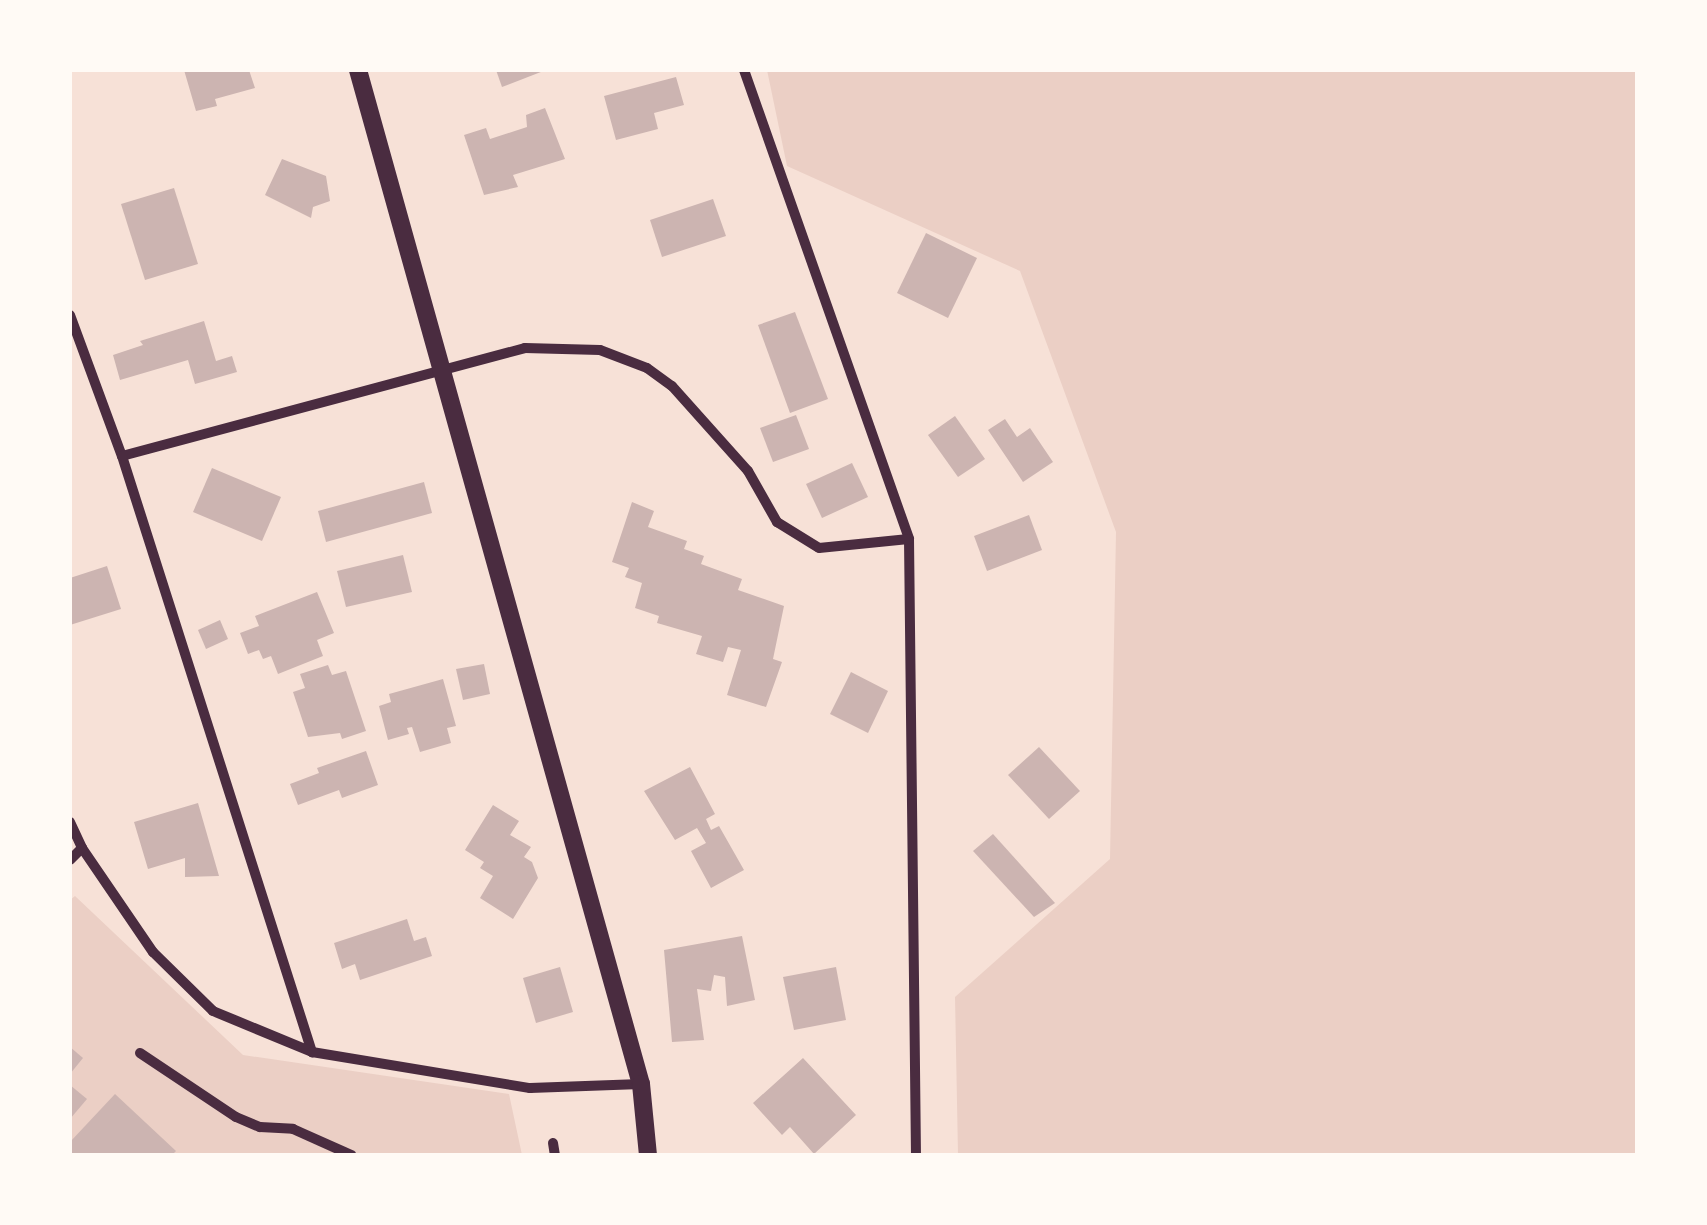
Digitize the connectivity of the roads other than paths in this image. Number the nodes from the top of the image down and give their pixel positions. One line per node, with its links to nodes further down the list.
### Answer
1 (358, 70): 4 (street)
2 (744, 70): 6 (street)
3 (70, 314): 5 (street)
4 (442, 373): 5 (street); 6 (street); 12 (street)
5 (122, 456): 10 (street)
6 (910, 539): 15 (street)
7 (70, 822): 8 (street)
8 (82, 848): 9 (street); 10 (street)
9 (70, 860)
10 (312, 1052): 12 (street)
11 (140, 1053): 13 (street)
12 (642, 1084): 14 (street)
13 (351, 1155)
14 (648, 1155)
15 (916, 1155)

